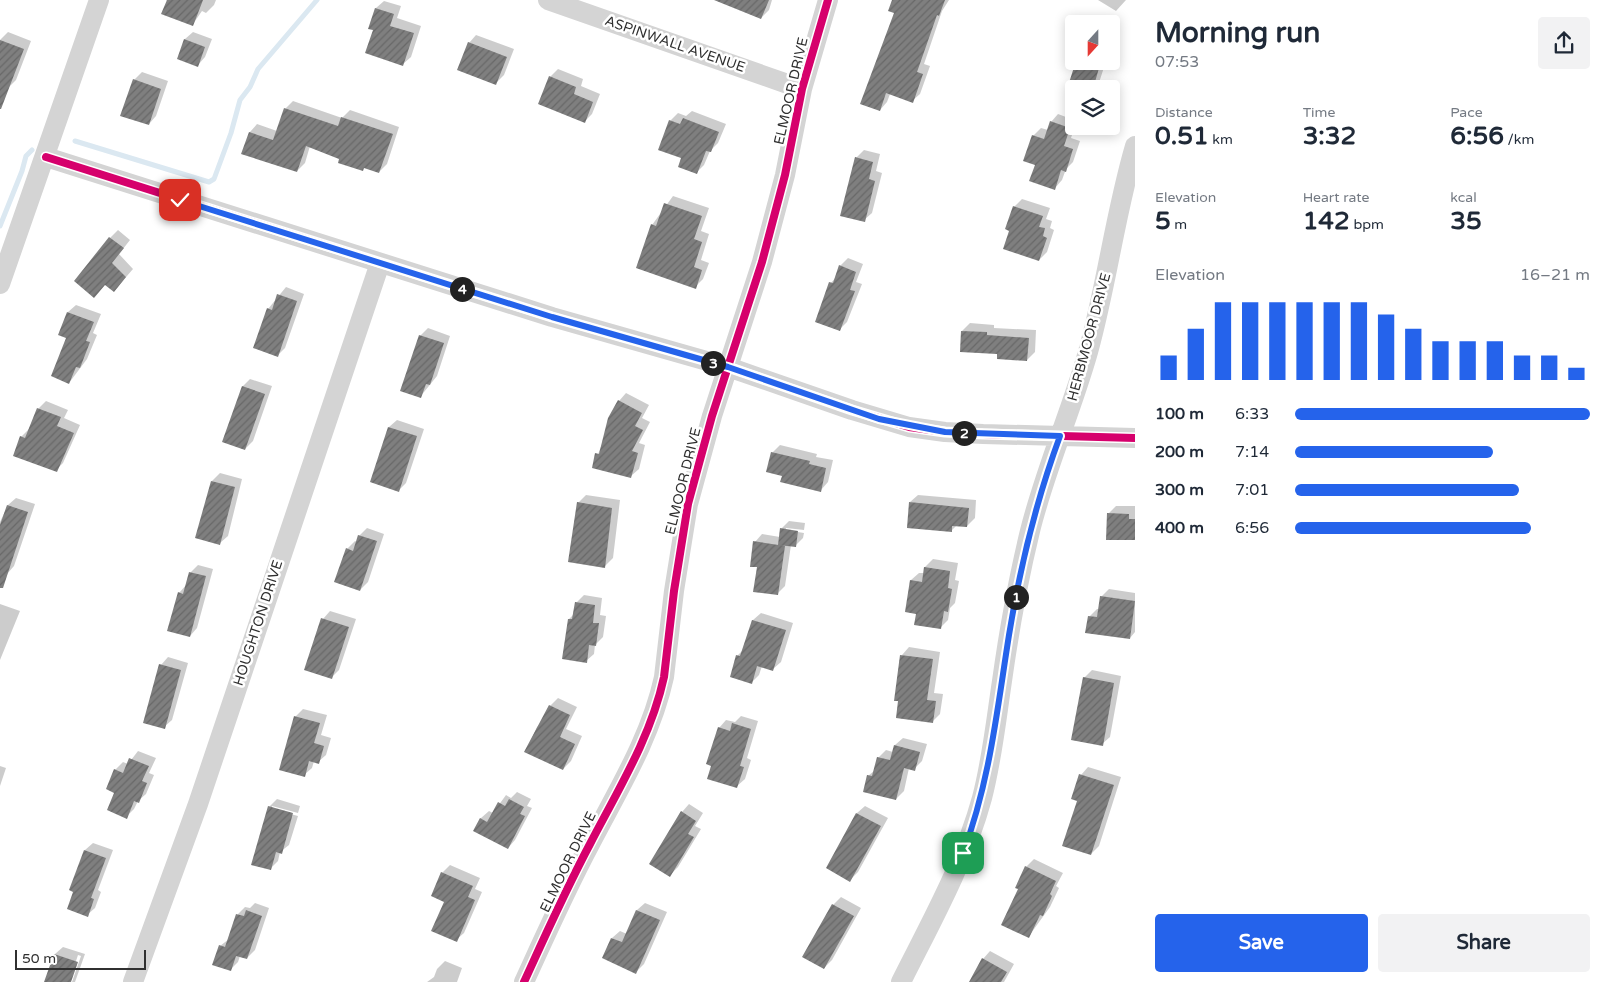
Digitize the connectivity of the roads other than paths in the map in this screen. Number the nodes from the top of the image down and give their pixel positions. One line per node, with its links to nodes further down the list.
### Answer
1 (99, 0): 6 (street)
2 (548, 0): 4 (street, ASPINWALL AVENUE)
3 (828, 0): 4 (street, ELMOOR DRIVE)
4 (802, 89): 9 (street, ELMOOR DRIVE)
5 (1135, 146): 10 (street, HERBMOOR DRIVE)
6 (46, 157): 7 (street); 8 (street)
7 (380, 263): 9 (street); 12 (street, HOUGHTON DRIVE)
8 (0, 284)
9 (728, 367): 10 (street); 13 (street, ELMOOR DRIVE)
10 (1060, 436): 11 (street); 14 (street, HERBMOOR DRIVE)
11 (1135, 438)
12 (133, 982)
13 (524, 982)
14 (901, 982)

